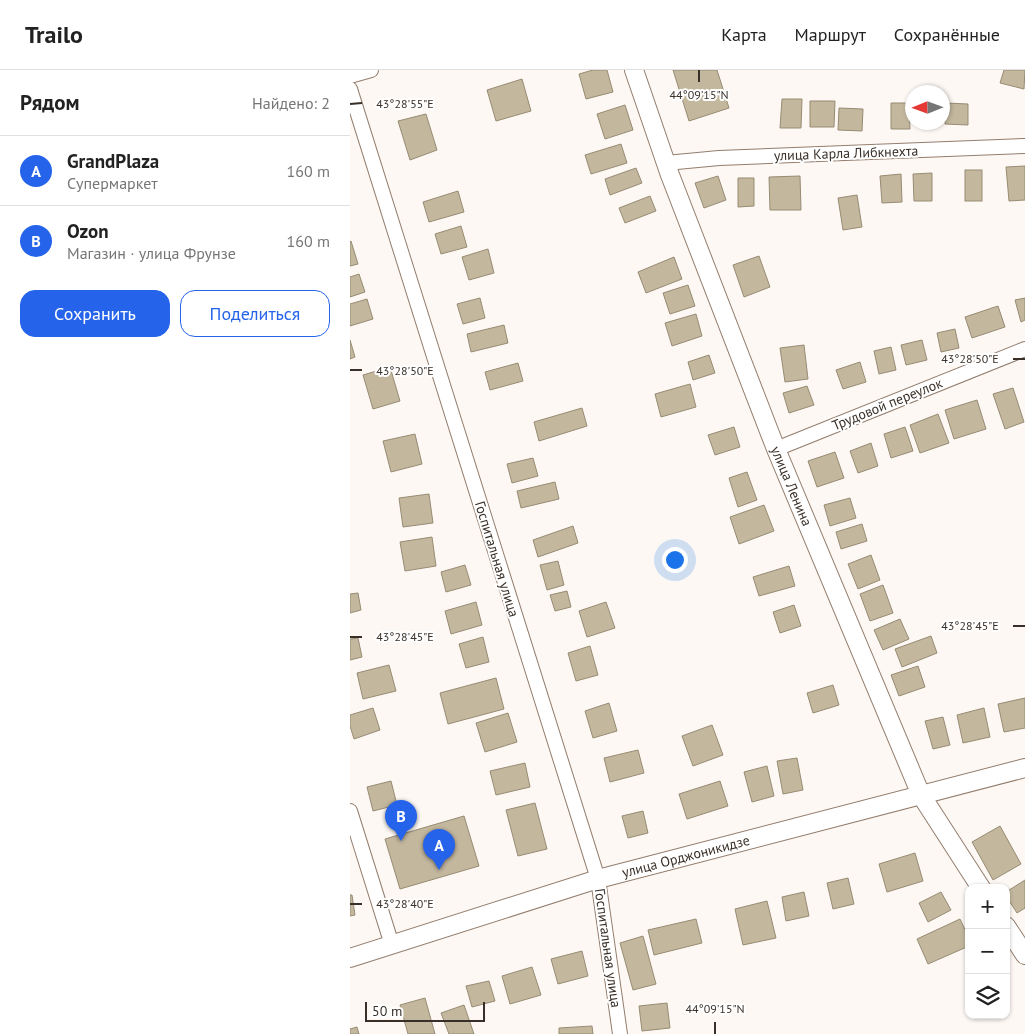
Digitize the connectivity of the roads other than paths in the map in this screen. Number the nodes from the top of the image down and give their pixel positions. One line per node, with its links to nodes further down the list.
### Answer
1 (371, 70): 3 (street)
2 (634, 70): 6 (street, улица Ленина)
3 (350, 76)
4 (350, 89): 12 (street, Госпитальная улица)
5 (1025, 146): 6 (street, улица Карла Либкнехта)
6 (666, 163): 8 (street, улица Ленина)
7 (1025, 349): 8 (street, Трудовой переулок)
8 (776, 449): 10 (street, улица Ленина)
9 (1025, 768): 10 (street, улица Орджоникидзе)
10 (921, 795): 12 (street, улица Орджоникидзе); 13 (street, улица Ленина)
11 (350, 811): 15 (street)
12 (598, 879): 15 (street, улица Орджоникидзе); 18 (street, Госпитальная улица)
13 (978, 884)
14 (1008, 929): 16 (street)
15 (392, 945): 17 (street, улица Орджоникидзе)
16 (1025, 955)
17 (350, 958)
18 (620, 1034)

